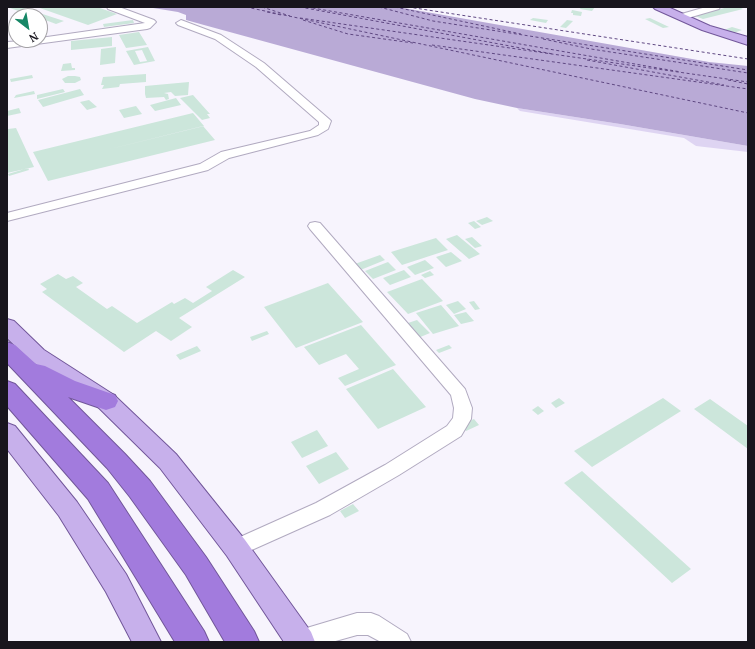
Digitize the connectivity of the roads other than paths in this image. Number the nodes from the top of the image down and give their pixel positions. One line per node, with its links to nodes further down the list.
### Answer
1 (111, 7): 7 (street)
2 (659, 7): 4 (main road)
3 (716, 7): 4 (street)
4 (681, 17): 6 (main road)
5 (181, 23): 8 (street)
6 (748, 41)
7 (7, 45)
8 (7, 217)
9 (315, 226): 17 (street)
10 (7, 326): 11 (main road)
11 (18, 360): 12 (highway); 14 (main road); 15 (highway)
12 (67, 387): 14 (highway); 15 (highway)
13 (7, 390): 19 (highway)
14 (106, 401): 17 (main road)
15 (76, 421): 20 (highway)
16 (7, 432): 18 (main road)
17 (236, 548): 21 (main road)
18 (147, 642)
19 (192, 642)
20 (243, 642)
21 (301, 642): 22 (street)
22 (399, 642)

